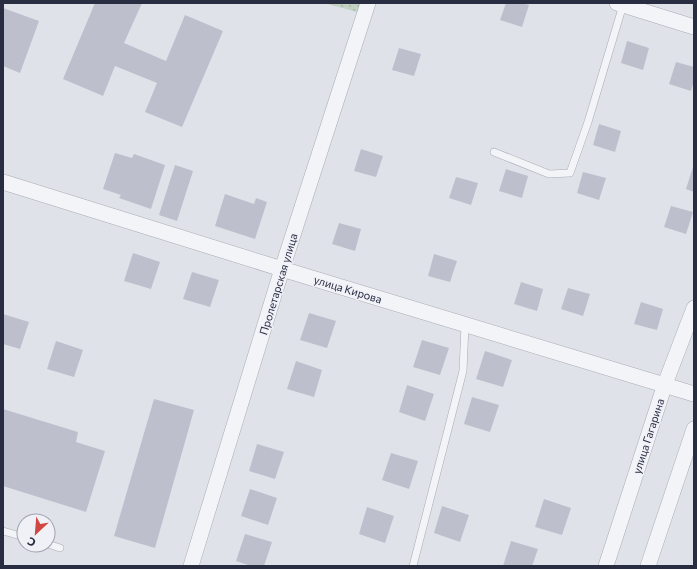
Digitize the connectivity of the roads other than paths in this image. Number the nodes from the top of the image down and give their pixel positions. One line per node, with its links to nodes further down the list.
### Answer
1 (368, 3): 6 (street, Пролетарская улица)
2 (620, 4): 3 (street); 4 (lane)
3 (694, 27)
4 (494, 152)
5 (3, 182): 6 (street, улица Кирова)
6 (282, 269): 8 (street, улица Кирова); 16 (street, Пролетарская улица)
7 (694, 308): 9 (street, улица Гагарина)
8 (465, 324): 9 (street, улица Кирова); 17 (lane)
9 (665, 384): 10 (street, улица Кирова); 18 (street, улица Гагарина)
10 (694, 394)
11 (694, 429): 19 (street)
12 (3, 530): 13 (lane)
13 (16, 534)
14 (56, 547): 15 (lane)
15 (60, 548)
16 (191, 566)
17 (413, 566)
18 (606, 566)
19 (648, 566)

